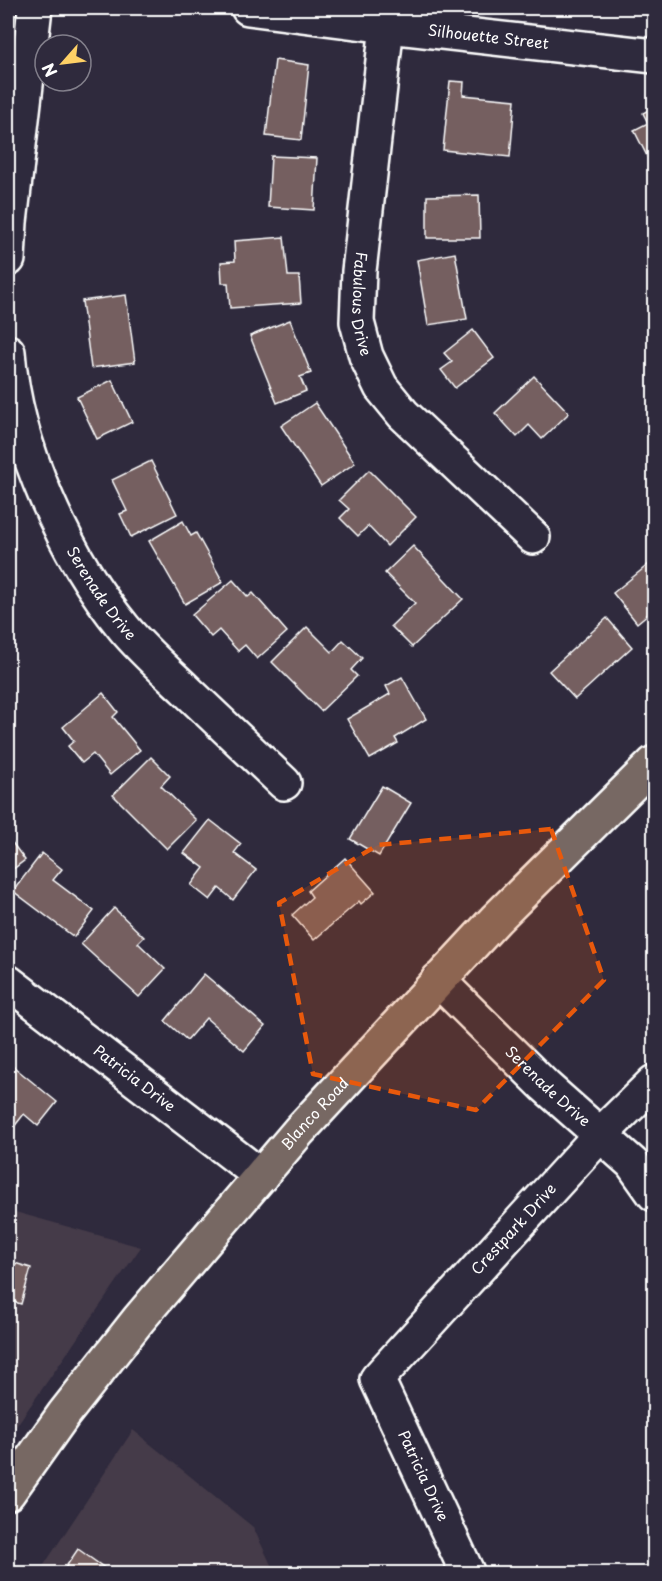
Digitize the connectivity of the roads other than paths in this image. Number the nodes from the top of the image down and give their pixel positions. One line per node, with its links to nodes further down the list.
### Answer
1 (35, 8): 5 (street)
2 (248, 8): 3 (street, Silhouette Street)
3 (388, 17): 4 (street, Silhouette Street); 7 (street, Fabulous Drive)
4 (654, 56)
5 (8, 259)
6 (8, 352): 9 (street, Serenade Drive)
7 (533, 537)
8 (654, 763): 10 (main road, Blanco Road)
9 (284, 783)
10 (438, 980): 13 (street, Serenade Drive); 14 (main road, Blanco Road)
11 (8, 982): 14 (street, Patricia Drive)
12 (654, 1082): 13 (street, Crestpark Drive)
13 (600, 1135): 15 (street, Serenade Drive); 16 (street, Crestpark Drive)
14 (261, 1176): 17 (main road, Blanco Road)
15 (654, 1194)
16 (377, 1378): 18 (street, Patricia Drive)
17 (8, 1493)
18 (468, 1574)

